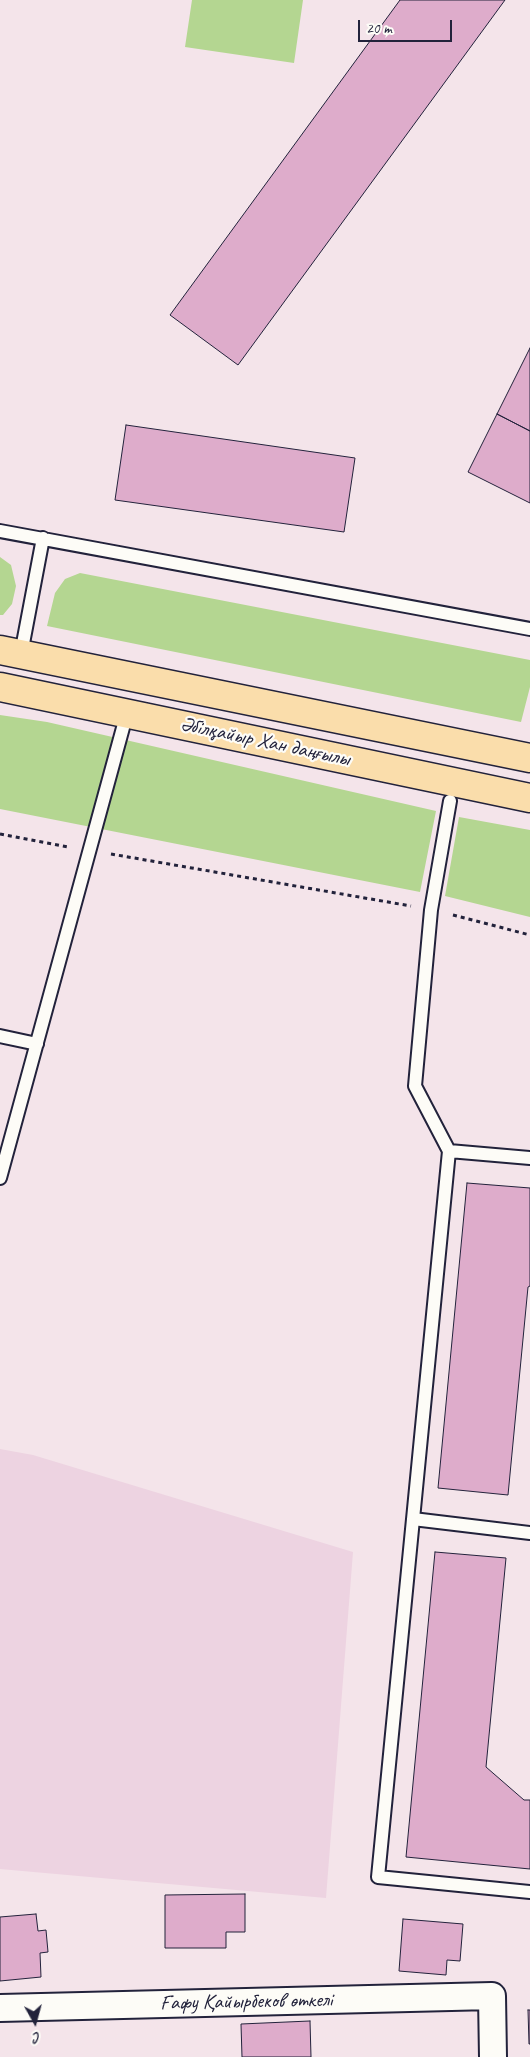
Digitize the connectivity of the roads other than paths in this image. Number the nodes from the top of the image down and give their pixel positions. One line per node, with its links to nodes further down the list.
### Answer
1 (0, 530): 2 (lane)
2 (43, 538): 3 (lane); 4 (lane)
3 (530, 629)
4 (11, 652): 7 (main road, Әбілқайыр Хан даңғылы)
5 (0, 687): 6 (main road, Әбілқайыр Хан даңғылы)
6 (127, 713): 8 (main road, Әбілқайыр Хан даңғылы); 11 (lane)
7 (530, 758)
8 (530, 798)
9 (450, 801): 12 (lane)
10 (0, 1036): 11 (lane)
11 (37, 1044): 14 (lane)
12 (449, 1150): 13 (lane); 15 (lane)
13 (530, 1158)
14 (0, 1178)
15 (413, 1519): 16 (lane); 17 (lane)
16 (530, 1533)
17 (530, 1892)
18 (0, 2008): 19 (street, Ғафу Қайырбеков өткелі)
19 (493, 2057)

